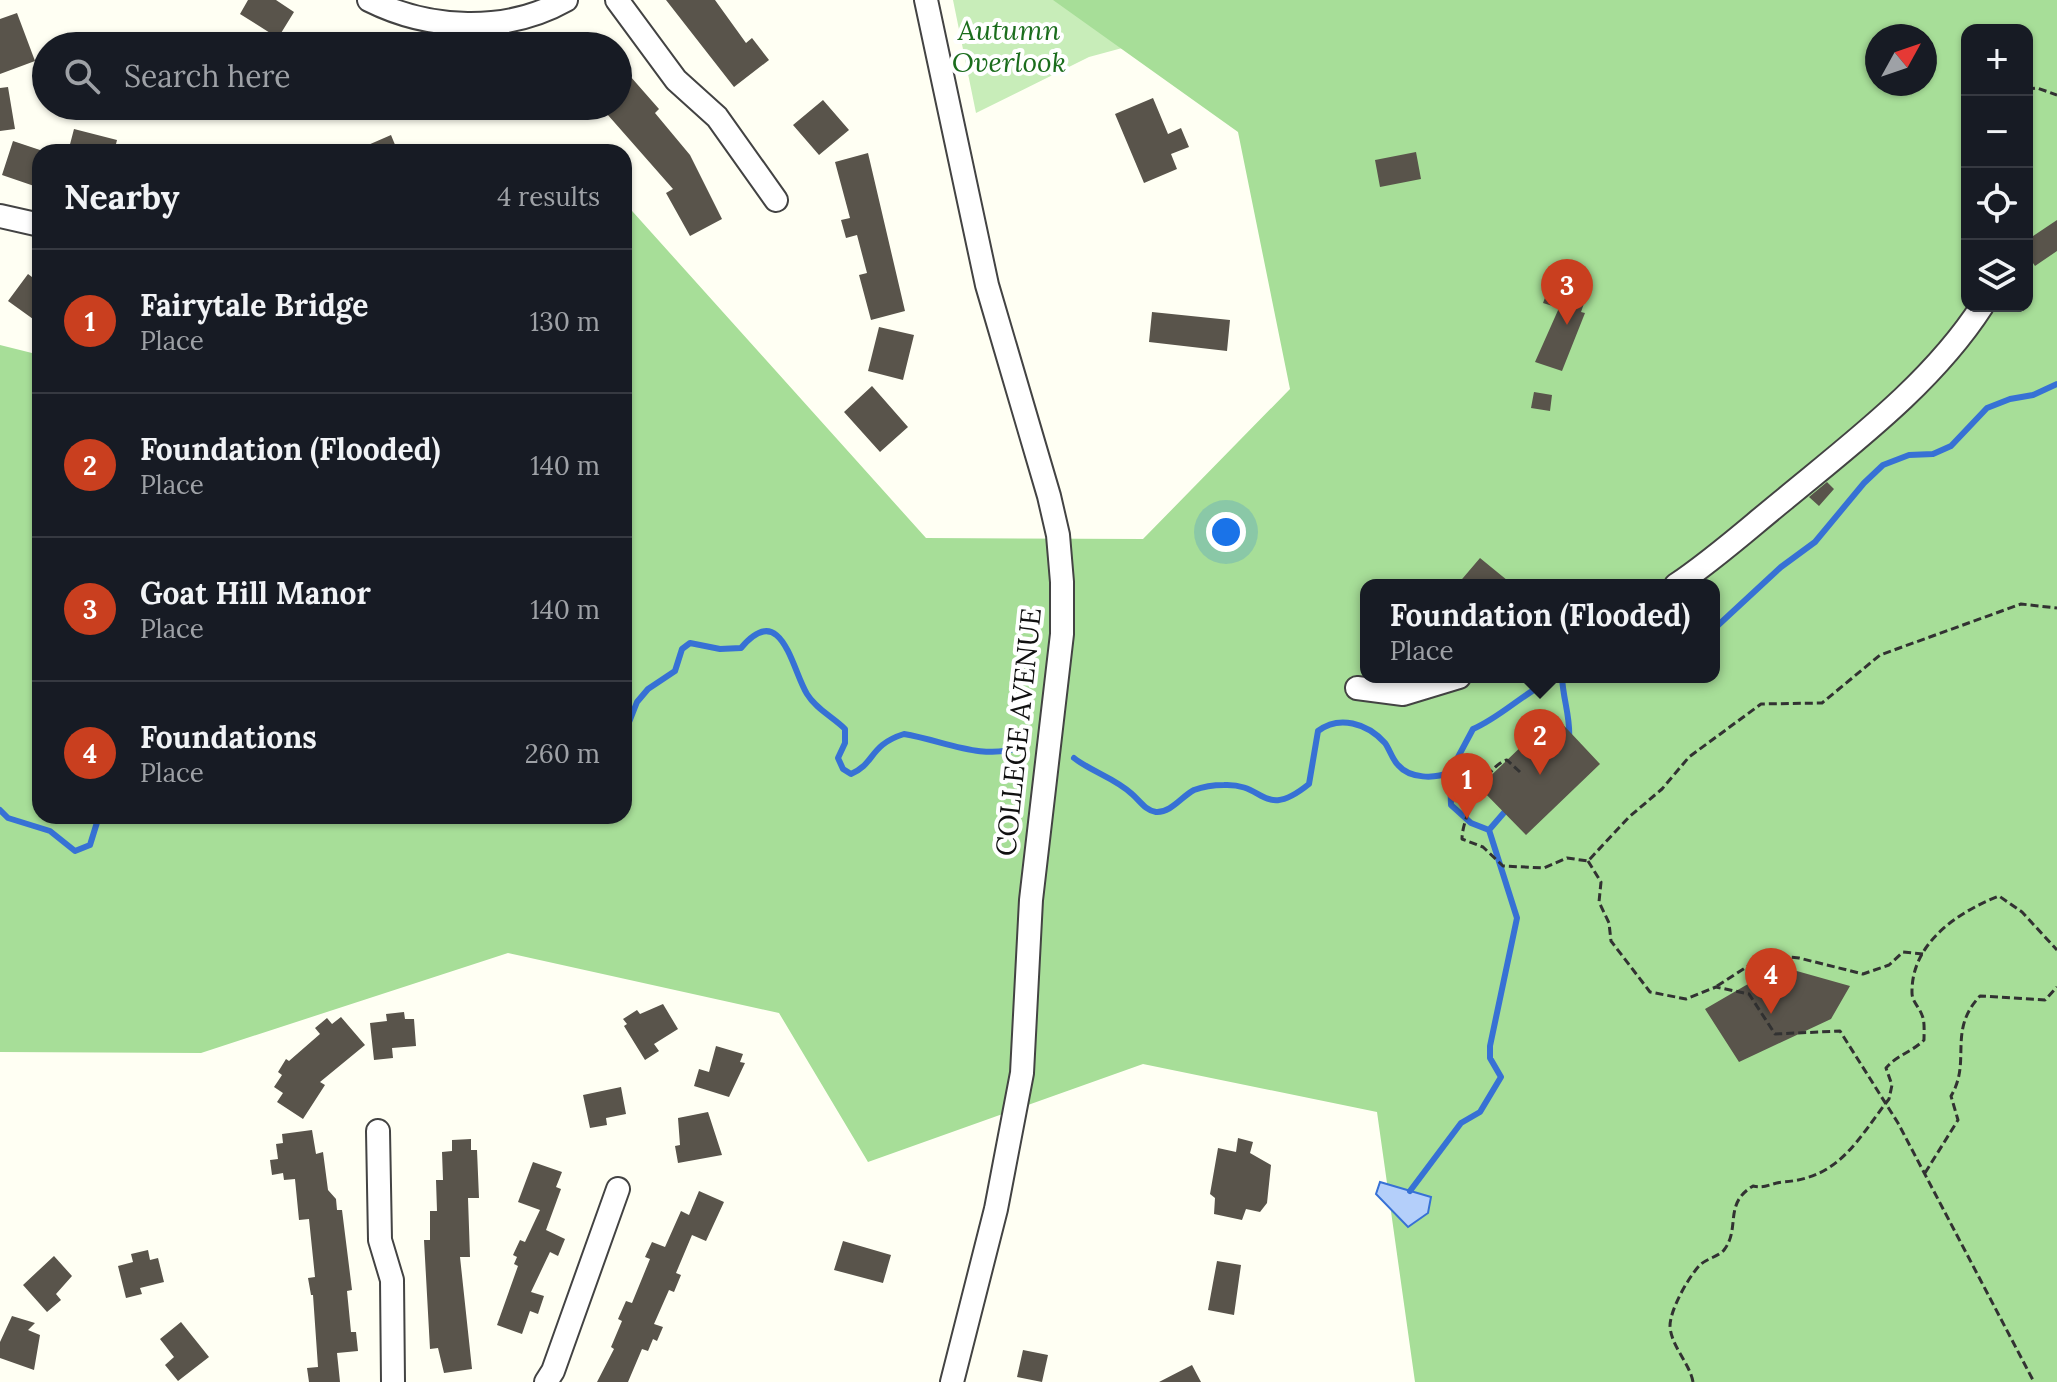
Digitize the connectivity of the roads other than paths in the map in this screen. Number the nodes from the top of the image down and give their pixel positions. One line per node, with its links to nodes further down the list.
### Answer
1 (369, 0): 2 (street)
2 (566, 0)
3 (617, 0): 5 (street)
4 (926, 0): 16 (street, COLLEGE AVENUE)
5 (776, 200)
6 (0, 216): 7 (street)
7 (32, 223)
8 (1977, 312): 9 (street)
9 (1684, 579)
10 (1439, 683): 11 (street)
11 (1357, 688)
12 (378, 1131): 14 (street)
13 (618, 1189): 15 (street)
14 (393, 1382)
15 (546, 1382)
16 (952, 1382)

